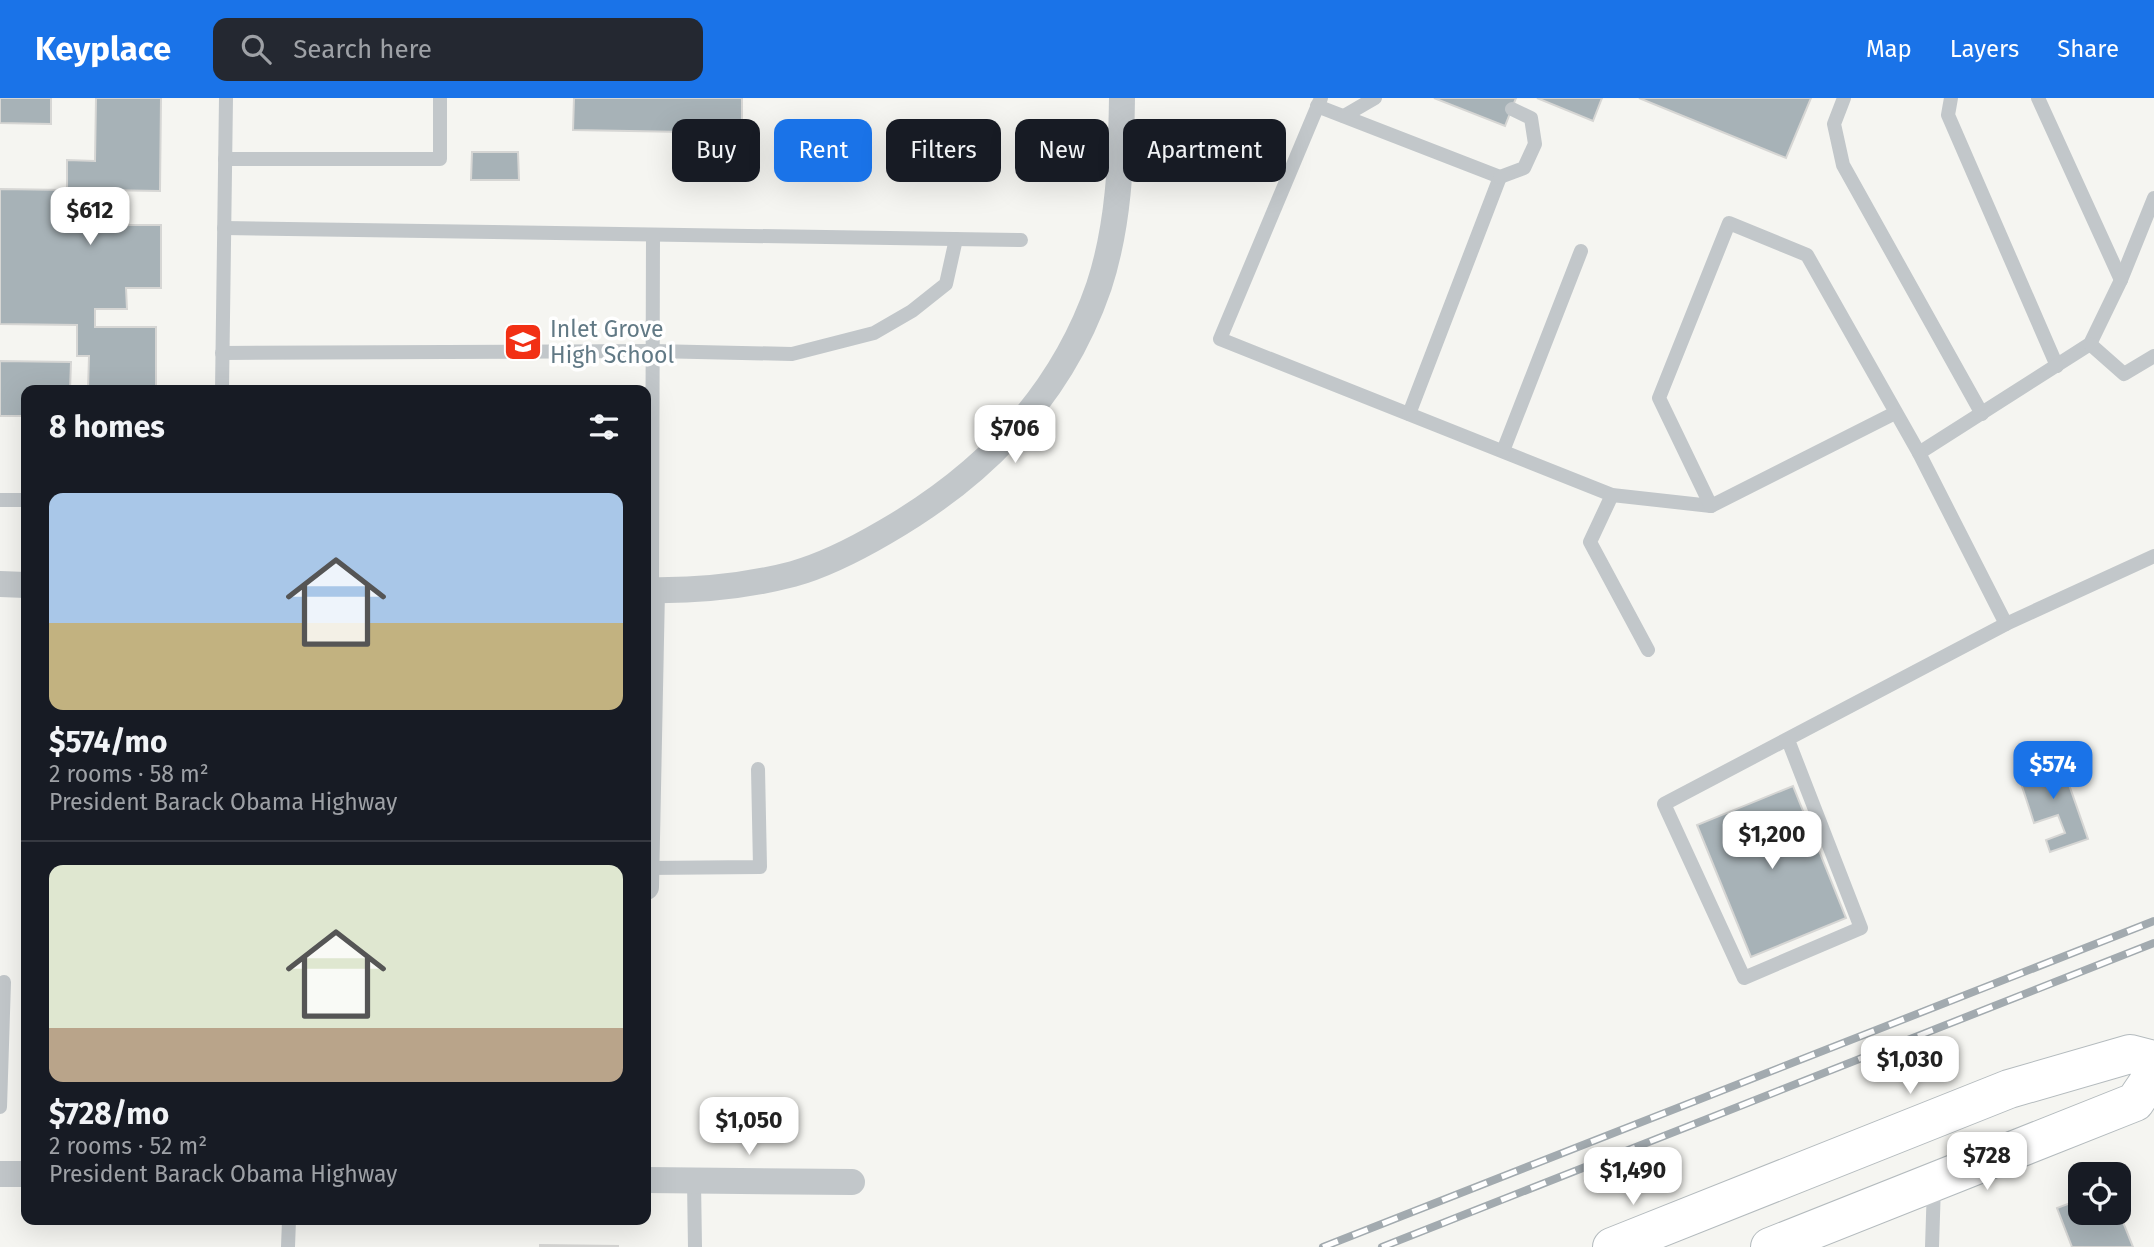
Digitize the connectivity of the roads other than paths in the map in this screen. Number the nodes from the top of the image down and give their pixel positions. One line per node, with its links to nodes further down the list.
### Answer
1 (226, 98): 11 (lane)
2 (440, 98): 11 (lane)
3 (1122, 98): 39 (street)
4 (1375, 98): 10 (lane)
5 (1844, 98): 29 (lane)
6 (1951, 98): 24 (lane)
7 (2038, 98): 19 (lane)
8 (1319, 102): 10 (lane); 28 (lane)
9 (1512, 108): 12 (lane)
10 (1344, 116): 12 (lane)
11 (225, 159): 14 (lane)
12 (1500, 177): 28 (lane)
13 (2154, 198): 19 (lane)
14 (224, 228): 15 (lane); 22 (lane)
15 (653, 235): 16 (lane); 21 (lane)
16 (956, 239): 17 (lane); 21 (lane)
17 (1021, 240)
18 (1581, 251): 30 (lane)
19 (2121, 280): 20 (lane)
20 (2090, 344): 23 (lane); 24 (lane)
21 (653, 351): 22 (lane); 26 (lane)
22 (222, 353): 25 (lane)
23 (2154, 356)
24 (2057, 366): 29 (lane)
25 (222, 385)
26 (651, 402)
27 (1895, 413): 31 (lane); 35 (lane); 35 (lane)
28 (1409, 414): 30 (lane)
29 (1982, 414): 31 (lane)
30 (1503, 451): 32 (lane)
31 (1919, 453): 40 (lane)
32 (1612, 495): 35 (lane); 41 (lane)
33 (0, 499): 34 (lane)
34 (21, 500)
35 (1711, 506)
36 (2154, 556): 40 (lane)
37 (0, 584): 38 (street)
38 (21, 584)
39 (651, 590)
40 (2006, 624): 42 (lane)
41 (1648, 650)
42 (1788, 740): 42 (lane)
43 (758, 769): 44 (lane)
44 (651, 868)
45 (4, 982): 48 (lane)
46 (2154, 1060): 59 (main road)
47 (2154, 1074): 53 (main road)
48 (0, 1107)
49 (0, 1174): 50 (street)
50 (21, 1174)
51 (651, 1180): 52 (street)
52 (694, 1181): 54 (street); 58 (lane)
53 (1934, 1181): 56 (main road); 60 (lane)
54 (852, 1182)
55 (289, 1225): 57 (lane)
56 (1788, 1243)
57 (288, 1247)
58 (695, 1247)
59 (1612, 1247)
60 (1932, 1247)

